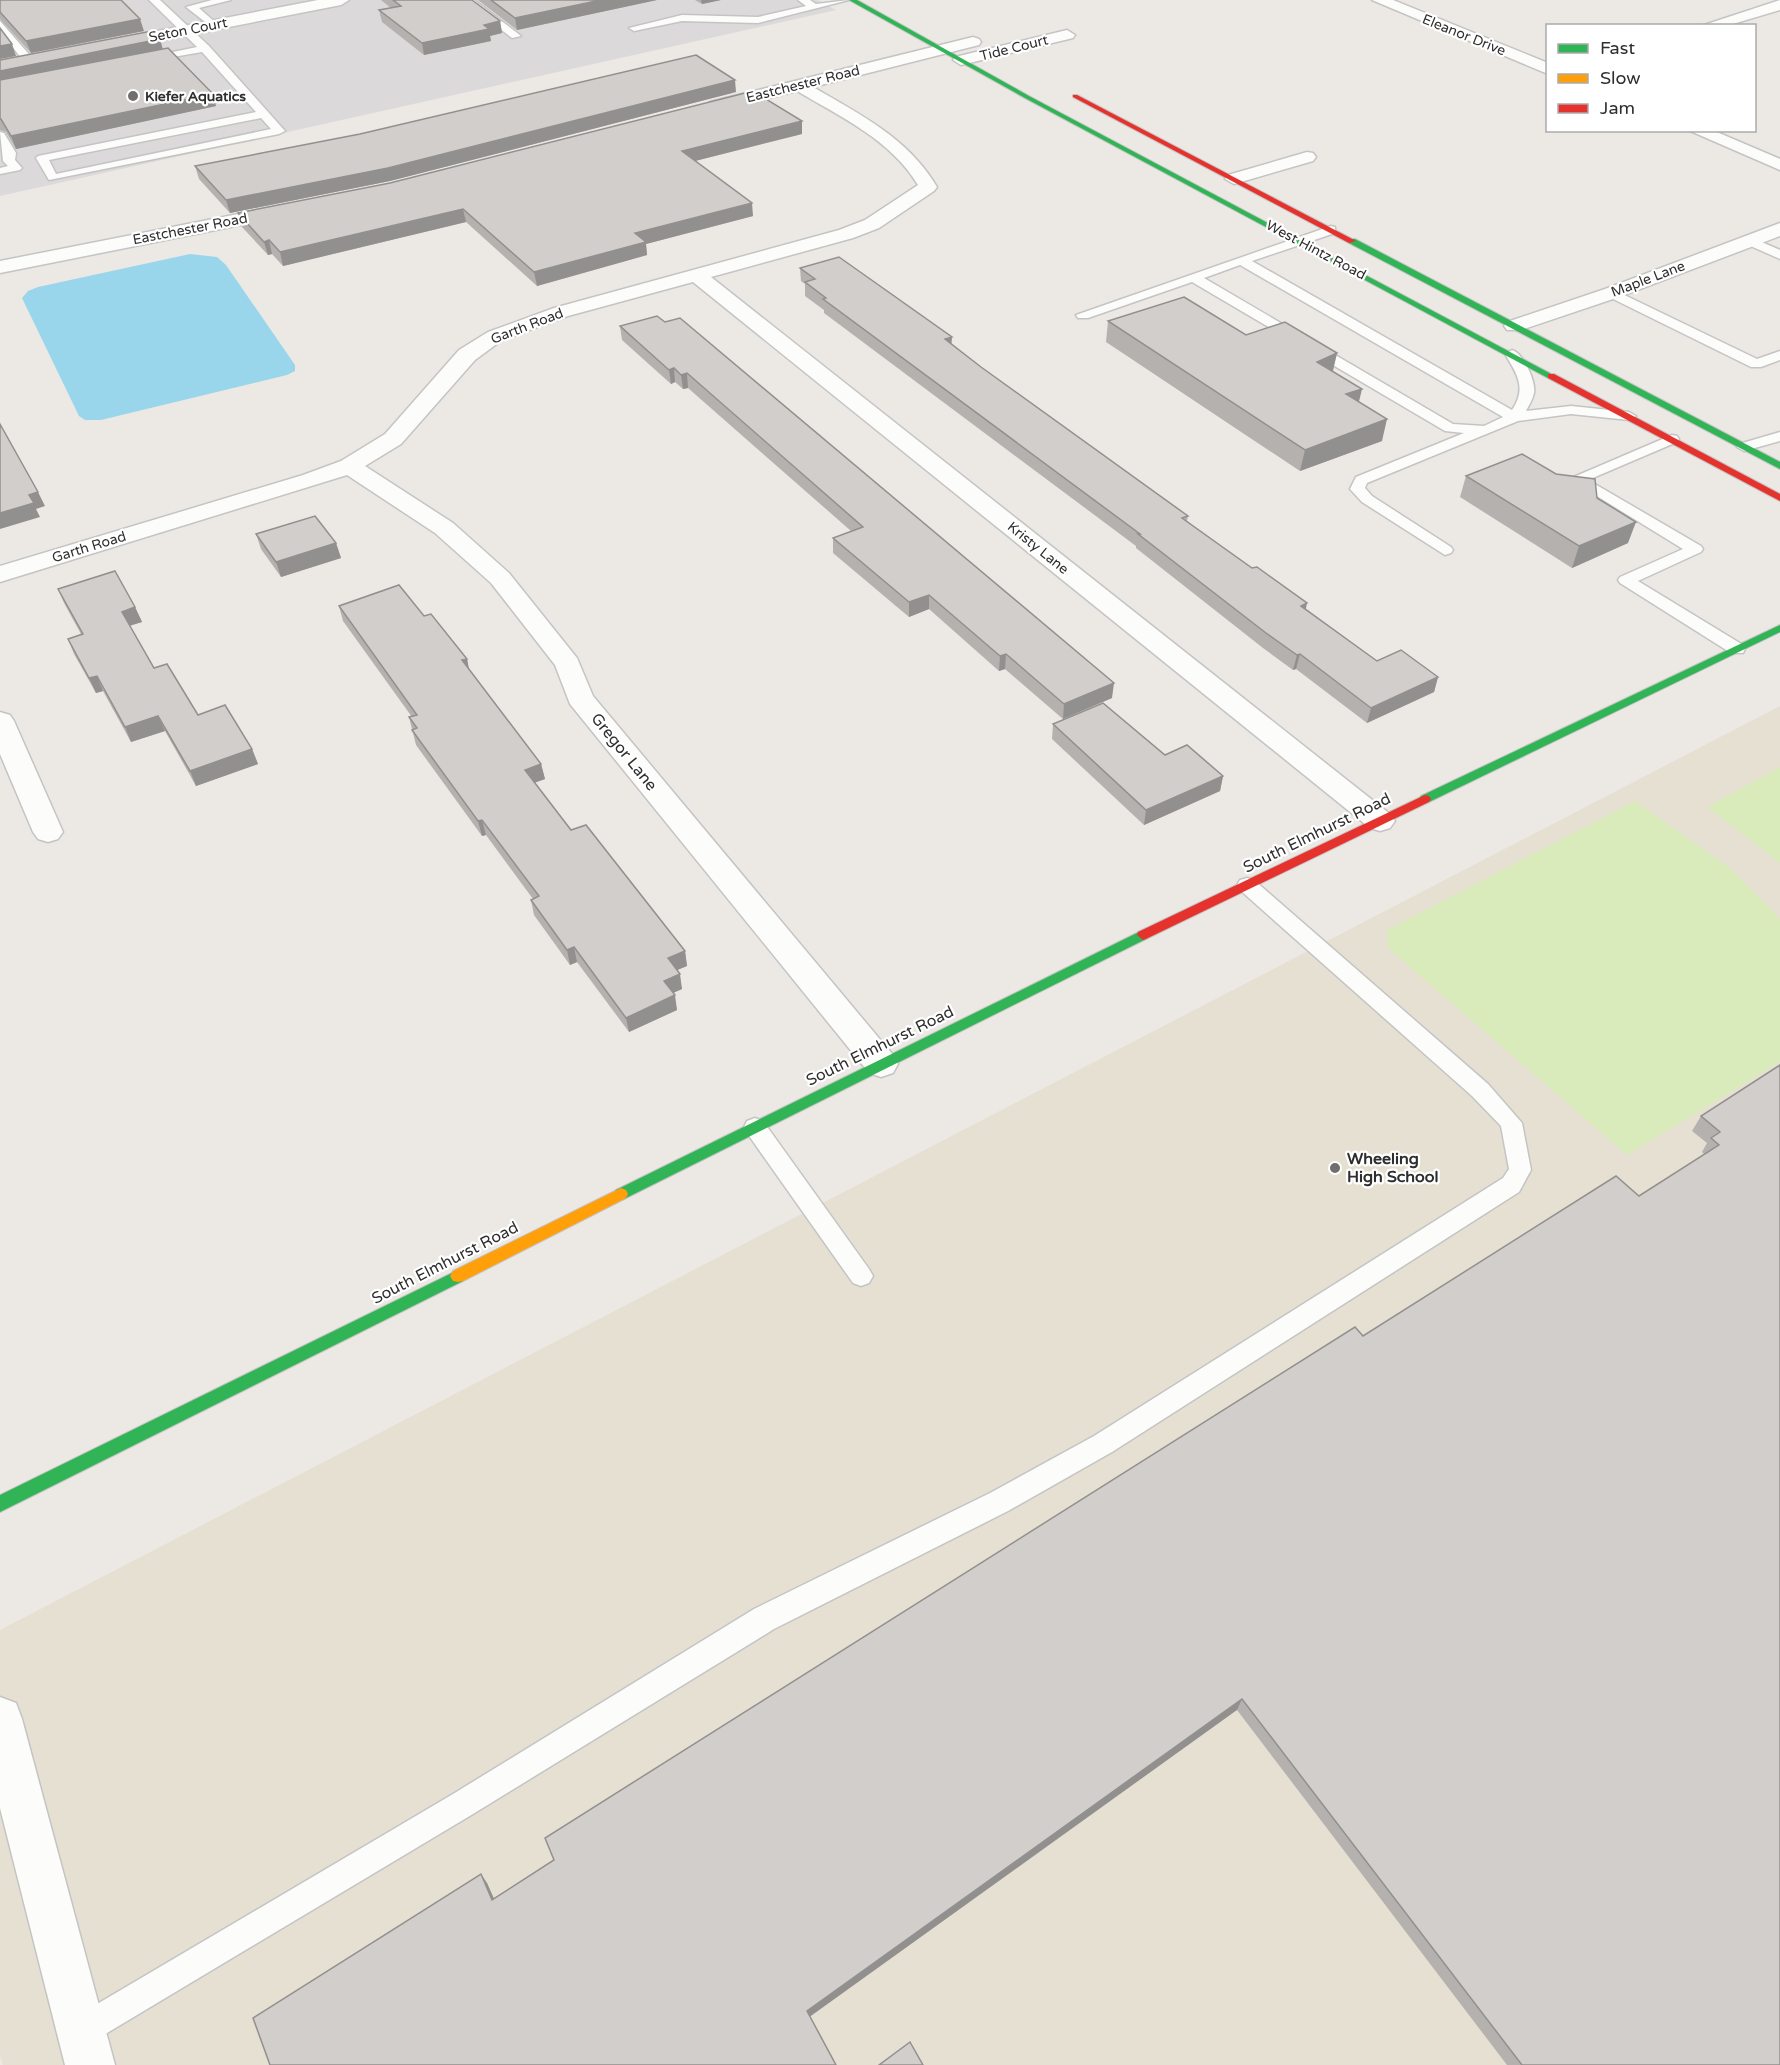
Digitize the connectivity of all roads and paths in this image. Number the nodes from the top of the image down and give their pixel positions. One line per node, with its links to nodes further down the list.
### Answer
1 (154, 0): 18 (lane)
2 (182, 0): 12 (lane)
3 (226, 0): 12 (lane)
4 (341, 0): 10 (street, Seton Court)
5 (468, 0): 21 (lane)
6 (802, 0): 13 (lane)
7 (844, 0): 13 (lane)
8 (852, 0): 25 (main road, West Hintz Road)
9 (1380, 0): 31 (street, Eleanor Drive)
10 (316, 2): 16 (street, Seton Court)
11 (1780, 5): 15 (street)
12 (191, 7): 16 (lane)
13 (814, 7): 17 (lane)
14 (0, 24): 27 (lane)
15 (1715, 24)
16 (213, 25): 18 (street, Seton Court)
17 (634, 28)
18 (186, 30): 23 (street, Seton Court); 24 (lane)
19 (954, 32): 22 (main road)
20 (1067, 35): 26 (street, Tide Court)
21 (516, 36)
22 (974, 42): 25 (street, Eastchester Road); 26 (main road)
23 (97, 47)
24 (205, 48): 29 (lane); 35 (lane)
25 (943, 50): 28 (main road, West Hintz Road); 32 (street, Eastchester Road)
26 (993, 53): 28 (street, Tide Court); 30 (main road)
27 (22, 57)
28 (961, 60): 45 (main road, West Hintz Road)
29 (136, 62)
30 (1012, 63)
31 (1546, 68)
32 (797, 84): 34 (street, Eastchester Road); 50 (street, Garth Road)
33 (1061, 89): 41 (main road, West Hintz Road)
34 (693, 112)
35 (263, 114): 35 (lane)
36 (1701, 132): 39 (street)
37 (0, 135): 40 (lane)
38 (1307, 157): 41 (street)
39 (1780, 165)
40 (0, 171)
41 (1234, 179): 44 (main road, West Hintz Road)
42 (300, 207): 49 (street, Eastchester Road)
43 (1780, 229): 46 (street, Maple Lane)
44 (1331, 230): 45 (lane); 54 (main road, West Hintz Road)
45 (1299, 241): 48 (lane); 55 (main road, West Hintz Road)
46 (1749, 241): 47 (lane); 52 (street, Maple Lane)
47 (1780, 255)
48 (1242, 261): 51 (lane); 58 (lane)
49 (0, 267)
50 (695, 274): 63 (street, Garth Road); 71 (street, Kristy Lane)
51 (1195, 278): 53 (lane); 59 (lane)
52 (1612, 293): 54 (street, Maple Lane); 56 (lane)
53 (1083, 315)
54 (1514, 326): 62 (main road, West Hintz Road)
55 (1512, 354): 57 (main road, West Hintz Road); 58 (lane)
56 (1780, 355)
57 (1629, 416): 58 (lane); 61 (main road, West Hintz Road)
58 (1514, 417): 59 (lane)
59 (1486, 429): 66 (lane)
60 (1780, 436): 62 (lane)
61 (1672, 439): 65 (main road, West Hintz Road); 69 (lane)
62 (1744, 447): 64 (main road, West Hintz Road)
63 (349, 466): 67 (street, Garth Road); 74 (street, Gregor Lane)
64 (1780, 466)
65 (1780, 498)
66 (1445, 550)
67 (0, 574)
68 (1780, 628): 69 (main road, South Elmhurst Road)
69 (1737, 649): 71 (main road, South Elmhurst Road)
70 (0, 721): 72 (street)
71 (1380, 821): 73 (main road, South Elmhurst Road)
72 (48, 832)
73 (1247, 885): 74 (main road, South Elmhurst Road); 79 (lane)
74 (880, 1064): 75 (main road, South Elmhurst Road)
75 (755, 1127): 76 (lane); 77 (main road, South Elmhurst Road)
76 (861, 1276)
77 (0, 1504)
78 (0, 1719): 79 (street)
79 (86, 2048)

